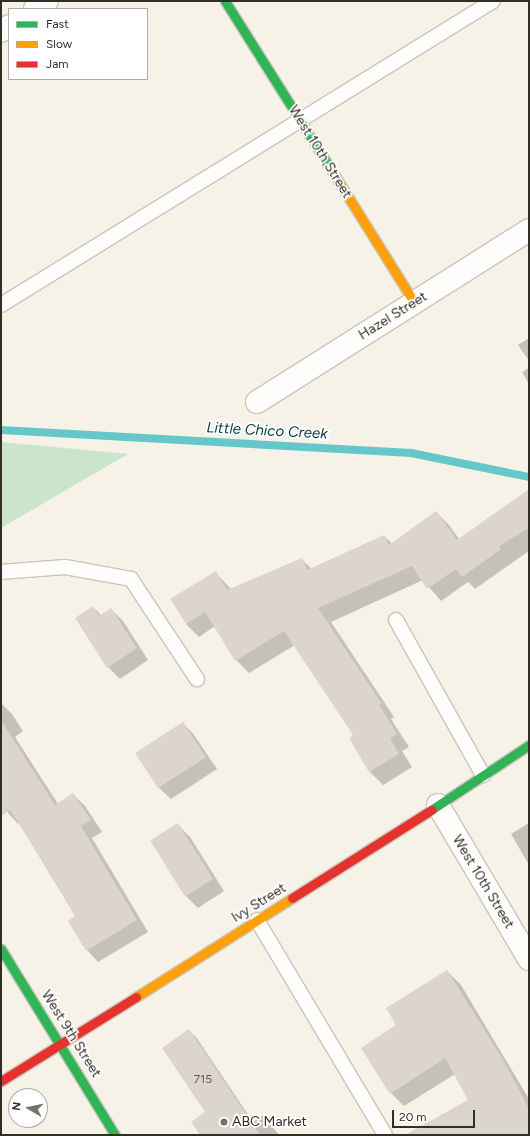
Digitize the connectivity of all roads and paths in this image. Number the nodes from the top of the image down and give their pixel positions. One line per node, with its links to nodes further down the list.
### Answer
1 (47, 1): 4 (street)
2 (225, 1): 5 (street, West 10th Street)
3 (493, 1): 5 (lane)
4 (36, 8)
5 (300, 120): 7 (street, West 10th Street); 8 (lane)
6 (529, 230): 7 (street, Hazel Street)
7 (414, 302): 9 (street, Hazel Street)
8 (1, 305)
9 (257, 402)
10 (1, 572): 12 (lane)
11 (396, 620): 14 (lane)
12 (197, 679)
13 (529, 745): 14 (street, Ivy Street)
14 (483, 776): 15 (street, Ivy Street)
15 (438, 805): 16 (street, Ivy Street); 18 (street, West 10th Street)
16 (257, 920): 19 (street, Ivy Street); 22 (lane)
17 (1, 949): 19 (street, West 9th Street)
18 (529, 959)
19 (61, 1045): 20 (street, Ivy Street); 21 (street, West 9th Street)
20 (1, 1081)
21 (115, 1135)
22 (386, 1135)

